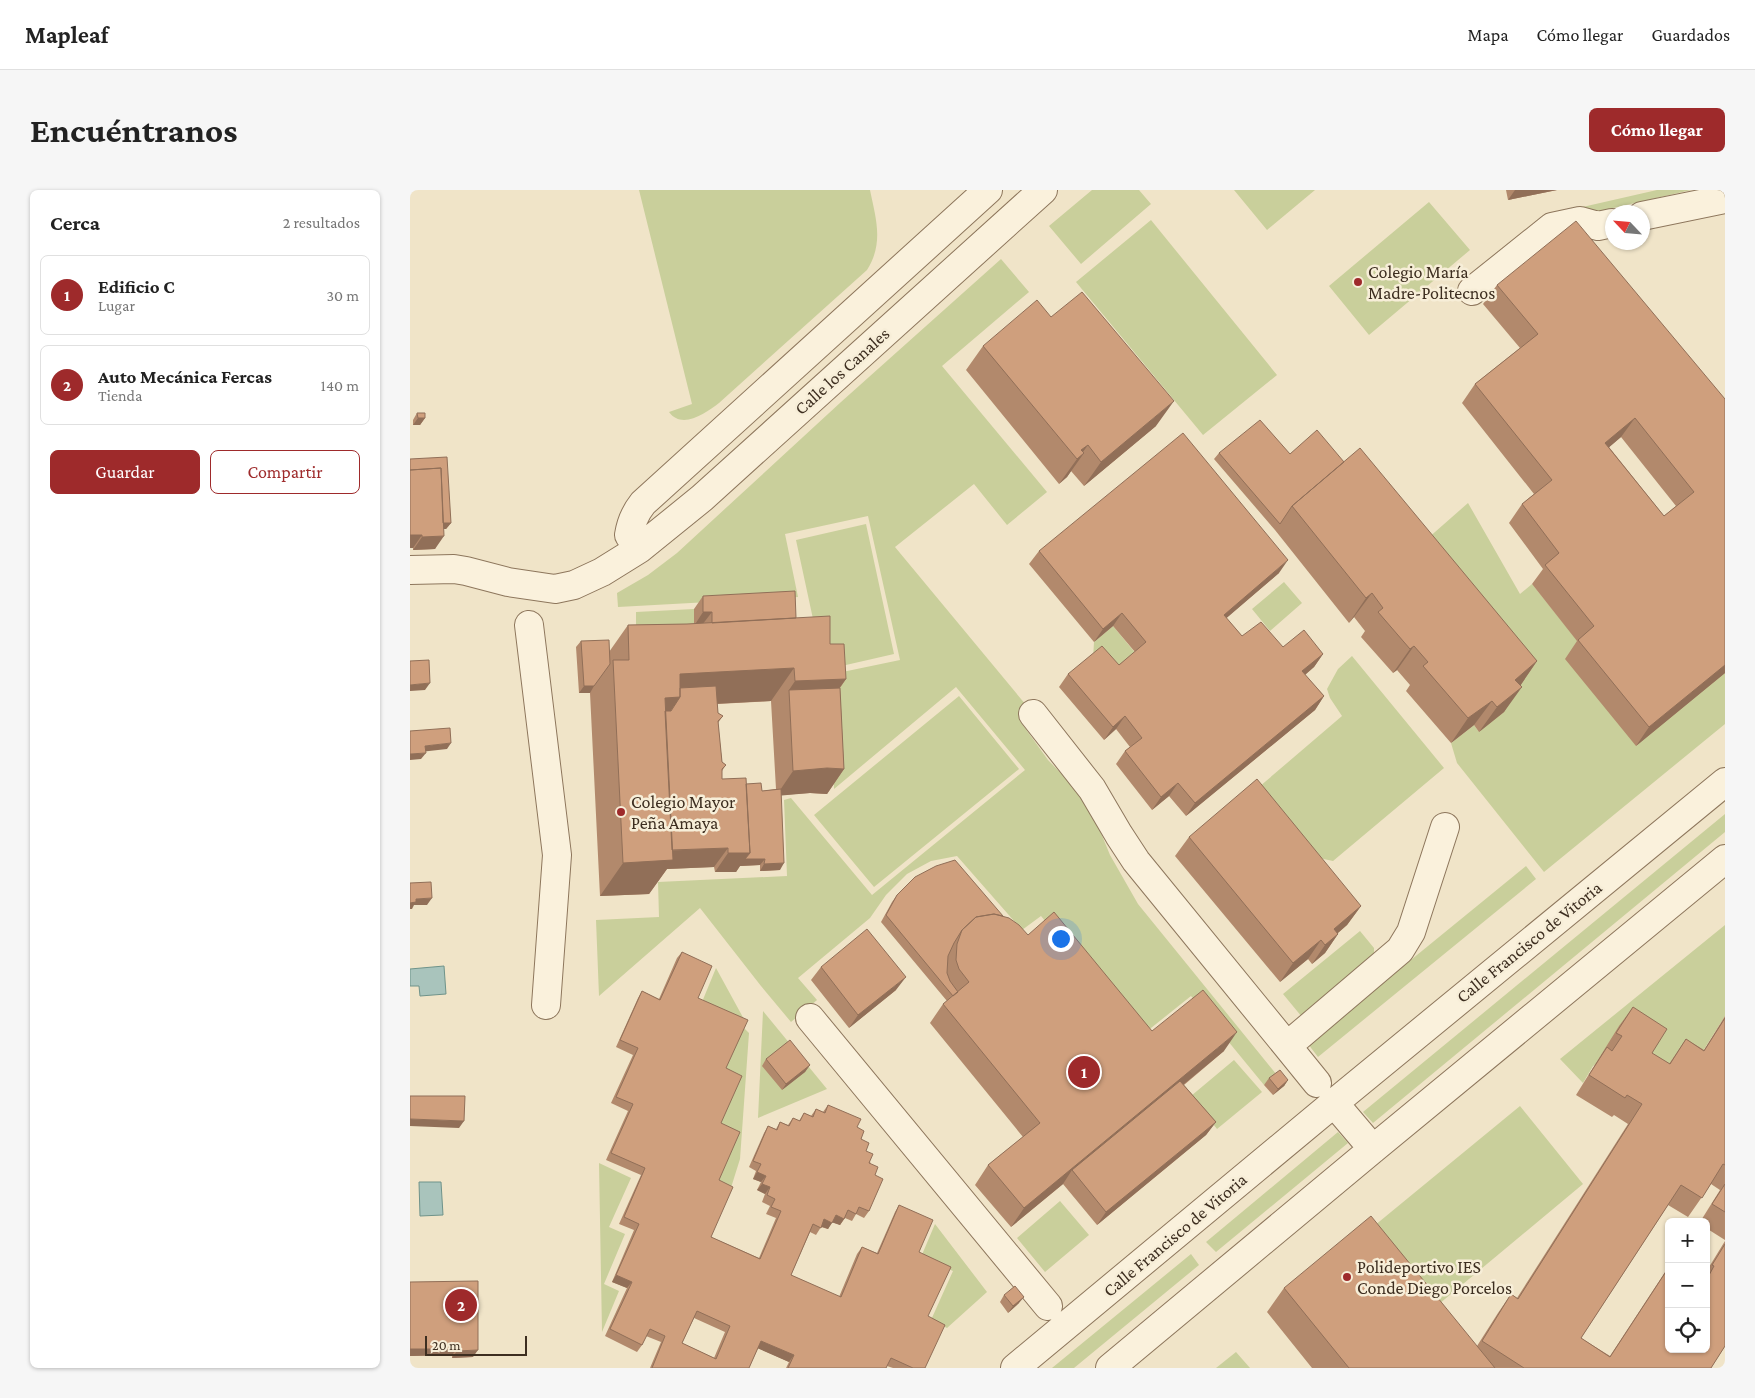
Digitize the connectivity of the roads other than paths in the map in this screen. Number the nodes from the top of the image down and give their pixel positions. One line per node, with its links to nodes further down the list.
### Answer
1 (988, 190): 6 (street, Calle los Canales)
2 (1043, 190): 7 (street, Calle los Canales)
3 (1723, 199): 4 (street)
4 (1650, 214)
5 (1605, 224): 8 (street)
6 (916, 256): 7 (street); 9 (street, Calle los Canales)
7 (940, 283): 9 (street, Calle los Canales)
8 (1472, 291)
9 (639, 549): 10 (street, Calle los Canales)
10 (410, 570)
11 (529, 625): 16 (street)
12 (1033, 714): 18 (street)
13 (1725, 782): 19 (street, Calle Francisco de Vitoria)
14 (1445, 826): 18 (street)
15 (1725, 859): 20 (street)
16 (546, 1005)
17 (810, 1018): 21 (street)
18 (1287, 1046): 19 (street)
19 (1319, 1085): 20 (street); 22 (street, Calle Francisco de Vitoria)
20 (1373, 1148): 23 (street)
21 (1042, 1298)
22 (1015, 1368)
23 (1110, 1368)

